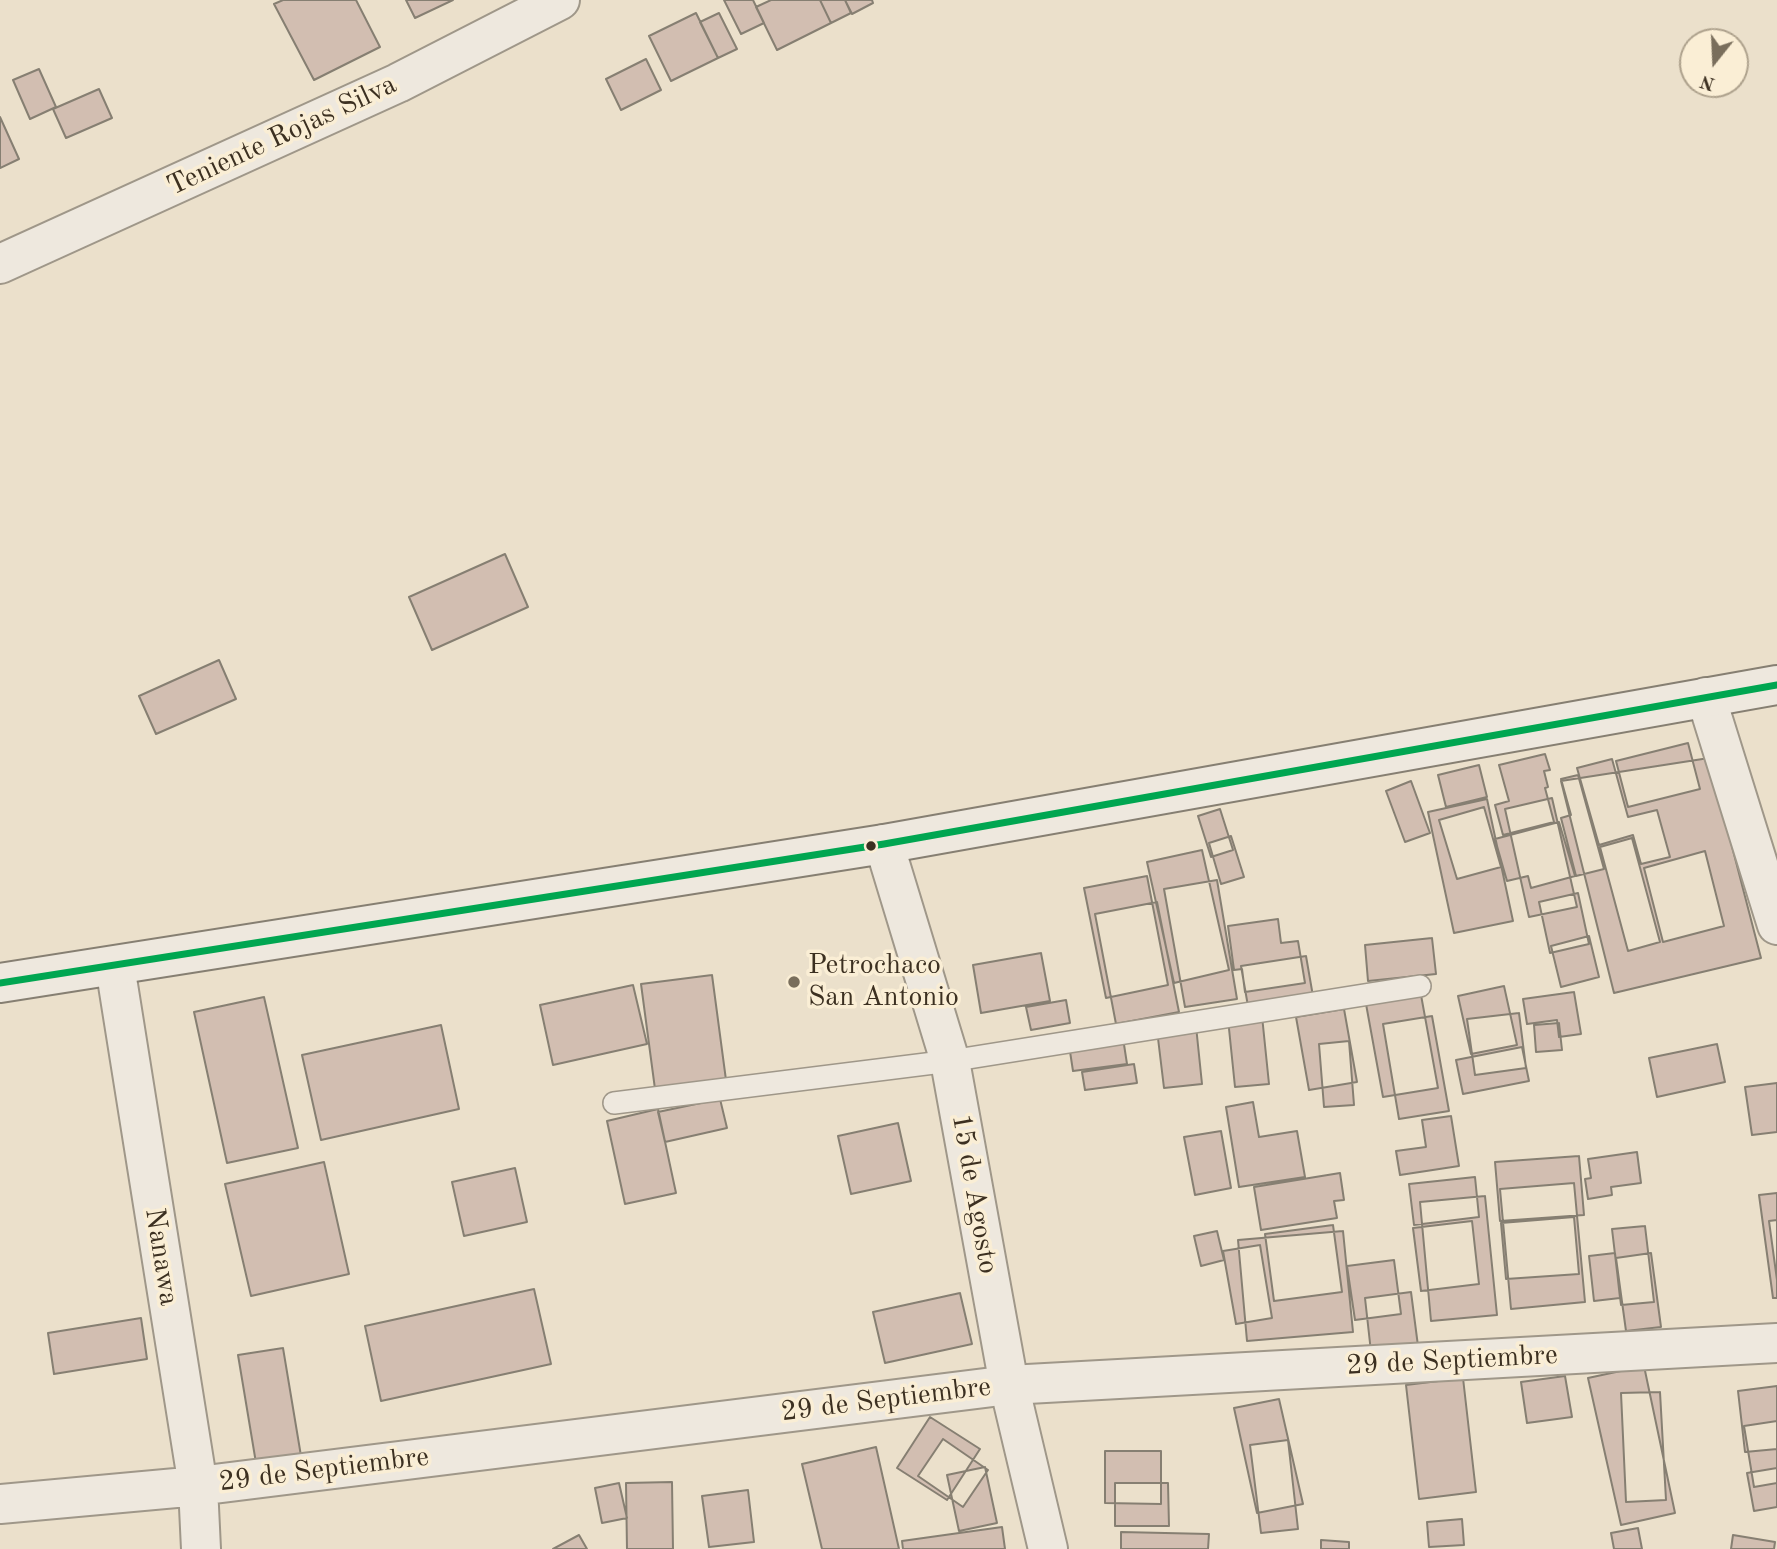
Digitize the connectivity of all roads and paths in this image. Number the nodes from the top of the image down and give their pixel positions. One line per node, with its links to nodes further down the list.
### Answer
1 (560, 0): 2 (street, Teniente Rojas Silva)
2 (0, 264)
3 (1777, 685): 4 (street)
4 (1706, 697): 5 (street); 6 (street)
5 (884, 844): 7 (street); 10 (street, 15 de Agosto)
6 (1777, 925)
7 (115, 966): 8 (street); 14 (street, Nanawa)
8 (0, 983)
9 (1420, 986): 10 (lane)
10 (950, 1060): 11 (lane); 13 (street, 15 de Agosto)
11 (614, 1103)
12 (1777, 1343): 13 (street, 29 de Septiembre)
13 (1009, 1385): 14 (street, 29 de Septiembre); 17 (street, 15 de Agosto)
14 (198, 1486): 15 (street, 29 de Septiembre); 16 (street, Nanawa)
15 (0, 1504)
16 (201, 1549)
17 (1048, 1549)

